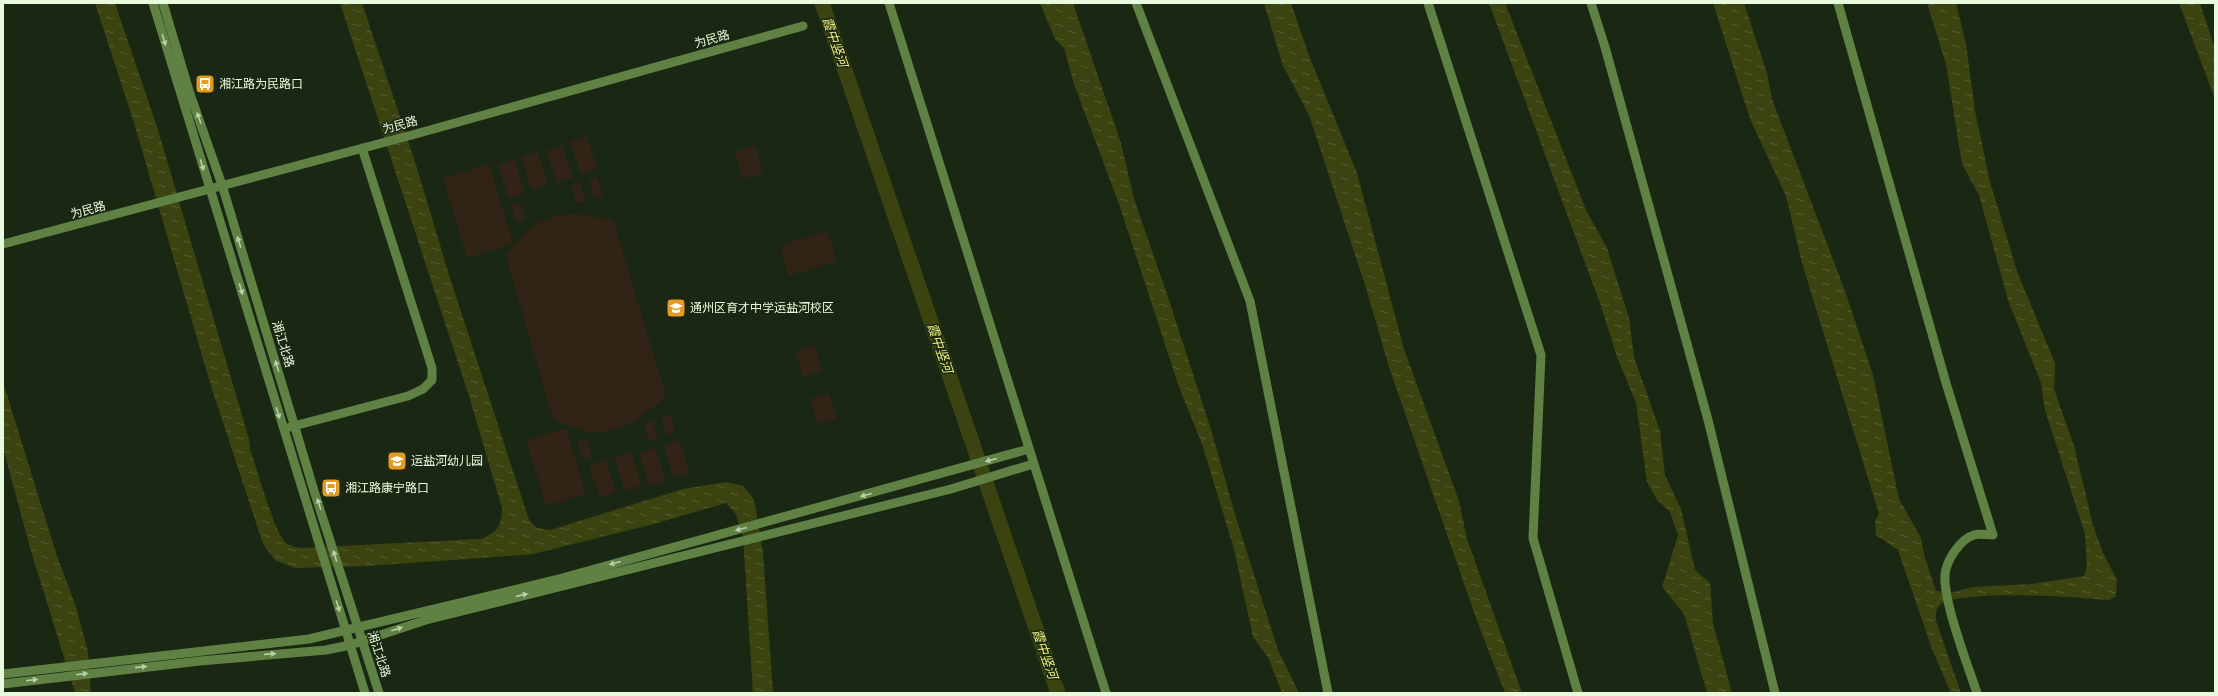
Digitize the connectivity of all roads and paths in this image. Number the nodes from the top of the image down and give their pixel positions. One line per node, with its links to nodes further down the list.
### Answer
1 (153, 3): 11 (street, 湘江北路, one-way to 11)
2 (163, 3): 10 (street, 湘江北路, one-way to 2)
3 (889, 3): 15 (street)
4 (1136, 3): 28 (street)
5 (1428, 3): 29 (street)
6 (1591, 3): 30 (street)
7 (1838, 3): 31 (street)
8 (803, 26): 9 (street, 为民路)
9 (362, 148): 10 (street, 为民路); 13 (street)
10 (222, 185): 11 (street, 为民路); 13 (street, 湘江北路, one-way to 10)
11 (209, 189): 12 (street, 为民路); 14 (street, 湘江北路, one-way to 14)
12 (3, 244)
13 (295, 426): 14 (street); 17 (street, 湘江北路, one-way to 13)
14 (283, 428): 18 (street, 湘江北路, one-way to 18)
15 (1029, 449): 16 (street); 17 (street, one-way to 17)
16 (1033, 464): 19 (street, one-way to 16); 27 (street)
17 (358, 628): 18 (street); 19 (street, 湘江北路)
18 (345, 630): 20 (street, 湘江北路); 21 (street)
19 (362, 641): 20 (street); 26 (street, 湘江北路)
20 (350, 645): 21 (street, one-way to 20); 25 (street, 湘江北路)
21 (101, 667): 22 (street)
22 (60, 672): 23 (street); 24 (street, one-way to 22)
23 (3, 674)
24 (3, 684)
25 (365, 693)
26 (379, 693)
27 (1106, 693)
28 (1328, 693)
29 (1578, 693)
30 (1775, 693)
31 (1977, 693)

